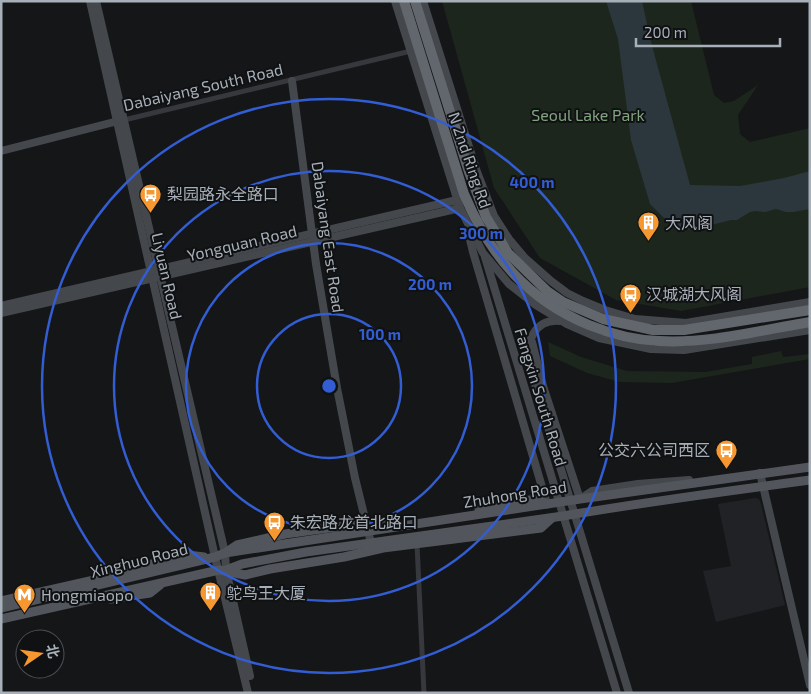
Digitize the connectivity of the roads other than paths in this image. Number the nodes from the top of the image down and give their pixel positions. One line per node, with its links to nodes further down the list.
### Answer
1 (90, 1): 9 (main road, Liyuan Road)
2 (96, 1): 9 (main road, Liyuan Road)
3 (395, 1): 7 (main road)
4 (404, 1): 21 (highway, N 2nd Ring Rd)
5 (416, 1): 18 (highway, N 2nd Ring Rd)
6 (423, 1): 16 (main road)
7 (411, 52): 8 (street, Dabaiyang South Road); 11 (main road)
8 (292, 80): 9 (street, Dabaiyang South Road); 13 (main road, Dabaiyang East Road)
9 (121, 120): 10 (main road, Dabaiyang South Road); 15 (main road, Liyuan Road)
10 (1, 151)
11 (458, 204): 12 (main road); 13 (main road, Yongquan Road)
12 (466, 221): 14 (main road); 29 (main road)
13 (313, 238): 15 (main road, Yongquan Road); 32 (main road, Dabaiyang East Road)
14 (483, 253): 20 (main road); 28 (main road, Fangxin South Road)
15 (156, 274): 17 (main road, Yongquan Road); 19 (main road, Yongquan Road); 35 (main road, Liyuan Road); 36 (main road, Liyuan Road)
16 (810, 302)
17 (1, 306)
18 (810, 310)
19 (1, 313)
20 (562, 322): 22 (main road); 27 (main road, Fangxin South Road)
21 (810, 322)
22 (810, 330)
23 (810, 467): 24 (main road, Zhuhong Road)
24 (760, 473): 26 (main road); 27 (main road, Zhuhong Road)
25 (810, 480): 26 (main road, Zhuhong Road)
26 (762, 485): 30 (main road, Zhuhong Road); 46 (main road)
27 (576, 500): 28 (main road, Zhuhong Road); 30 (main road)
28 (559, 502): 29 (main road, Zhuhong Road); 31 (main road, Fangxin South Road)
29 (548, 504): 32 (main road, Zhuhong Road)
30 (576, 514): 31 (main road, Zhuhong Road); 51 (main road)
31 (558, 517): 33 (main road); 34 (main road, Zhuhong Road); 50 (main road, Fangxin South Road)
32 (368, 528): 34 (main road, Dabaiyang East Road); 35 (main road, Zhuhong Road)
33 (417, 544): 34 (main road); 49 (street)
34 (368, 548): 37 (main road, Zhuhong Road)
35 (225, 553): 36 (main road, Xinghuo Road); 37 (main road, Liyuan Road)
36 (212, 558): 37 (main road, Liyuan Road); 38 (main road); 40 (main road, Xinghuo Road)
37 (222, 570): 39 (main road, Xinghuo Road); 47 (main road); 48 (main road)
38 (126, 571): 40 (main road); 41 (main road)
39 (164, 582): 44 (main road, Xinghuo Road); 45 (main road)
40 (103, 584): 41 (main road, Xinghuo Road)
41 (57, 592): 42 (main road); 43 (main road, Xinghuo Road)
42 (1, 601)
43 (1, 608)
44 (1, 619)
45 (1, 624)
46 (810, 685)
47 (248, 693)
48 (253, 693)
49 (424, 693)
50 (617, 693)
51 (629, 693)

